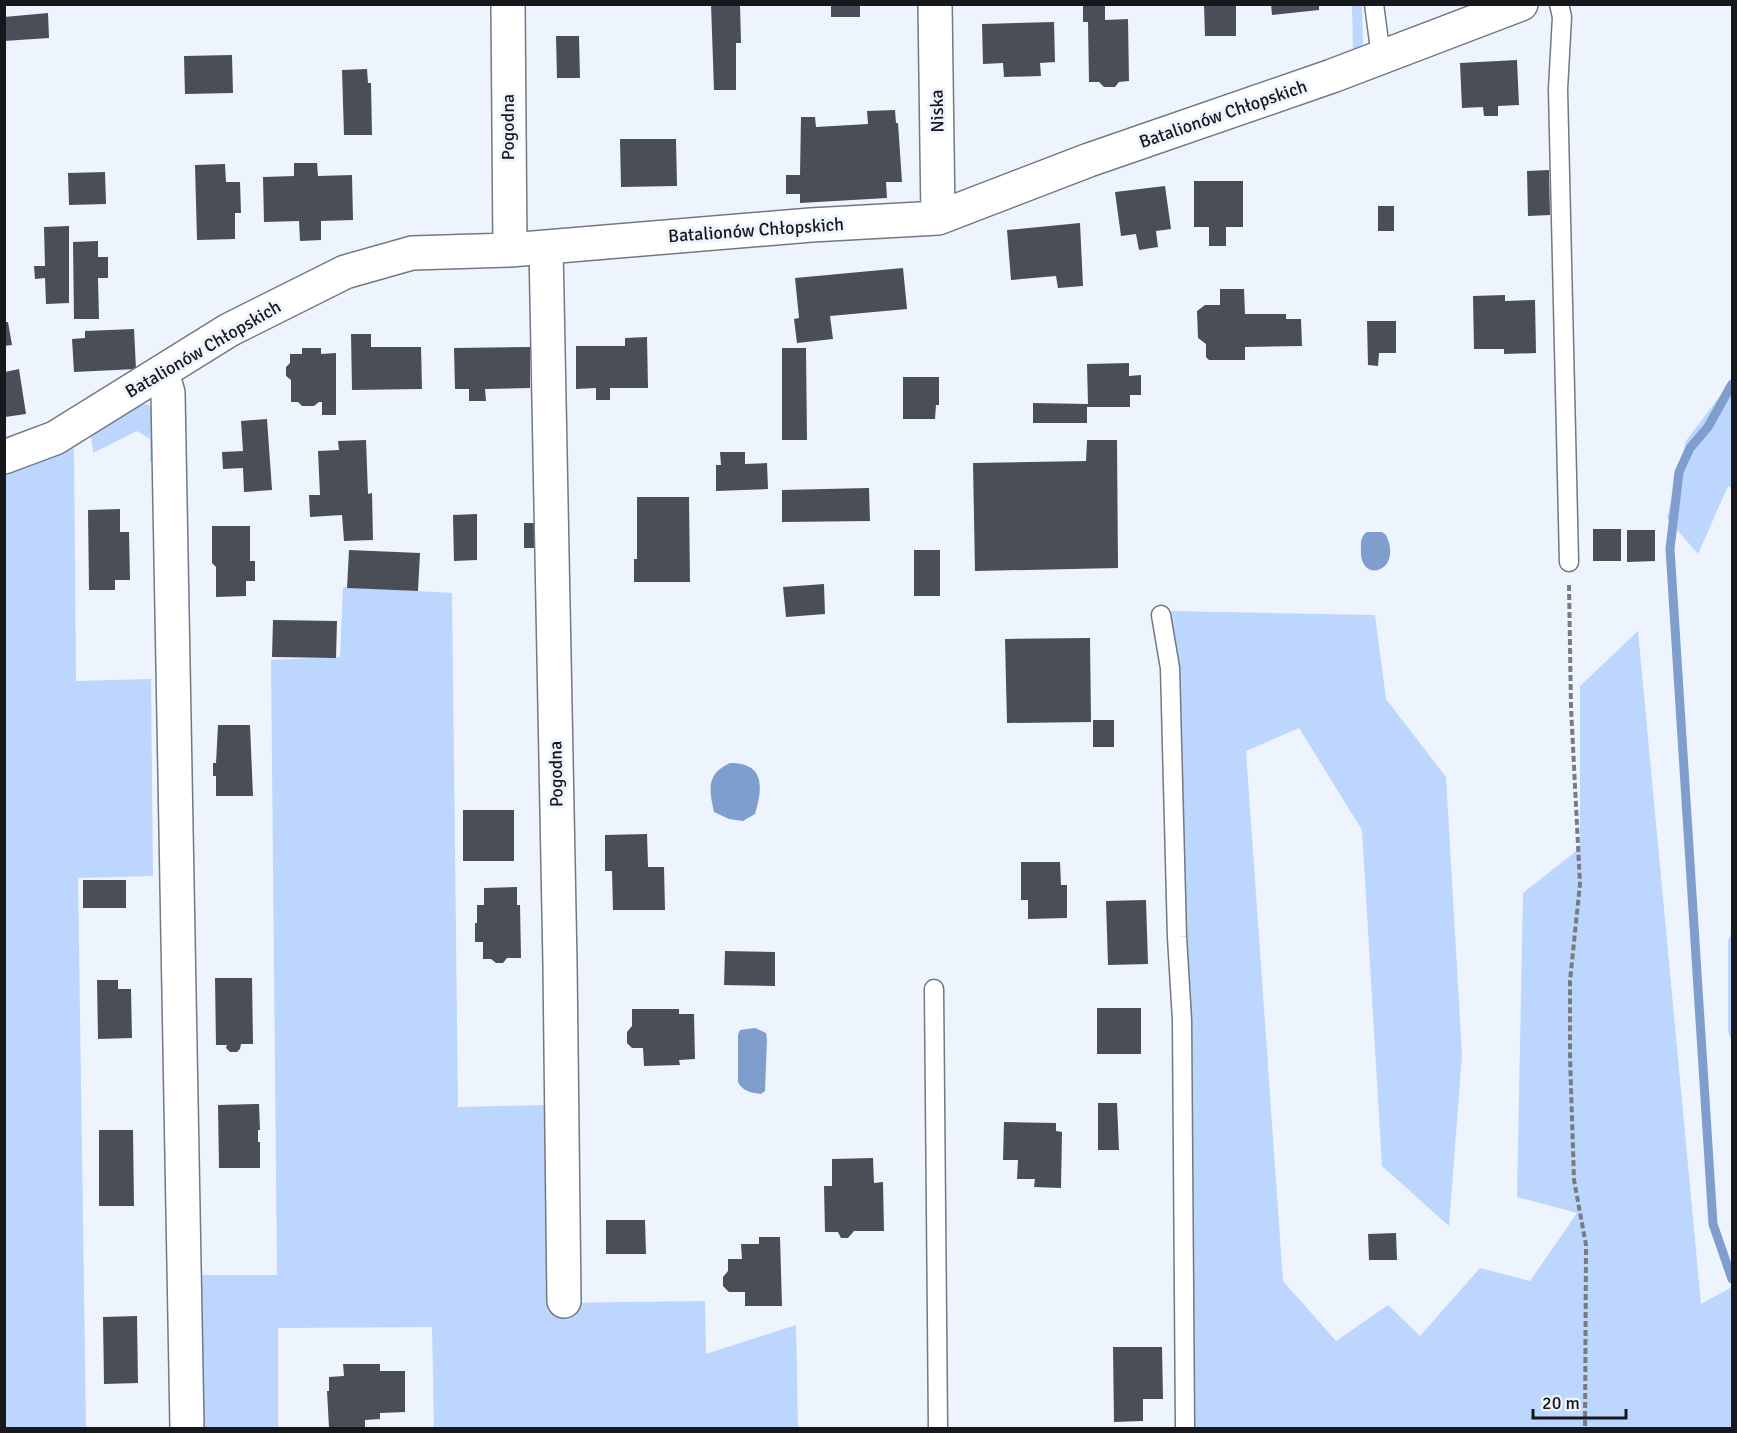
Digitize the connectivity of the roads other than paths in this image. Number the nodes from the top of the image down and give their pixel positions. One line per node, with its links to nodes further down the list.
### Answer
1 (508, 4): 9 (street, Pogodna)
2 (935, 4): 7 (street, Niska)
3 (1374, 4): 6 (lane)
4 (1521, 4): 6 (street, Batalionów Chłopskich)
5 (1559, 4): 12 (lane)
6 (1381, 57): 7 (street, Batalionów Chłopskich)
7 (938, 218): 8 (street, Batalionów Chłopskich)
8 (546, 247): 9 (street, Batalionów Chłopskich); 15 (street, Pogodna)
9 (510, 250): 10 (street, Batalionów Chłopskich)
10 (162, 372): 11 (street, Batalionów Chłopskich); 16 (street)
11 (4, 457)
12 (1569, 562)
13 (1161, 615): 18 (lane)
14 (934, 989): 17 (lane)
15 (564, 1301)
16 (187, 1428)
17 (938, 1428)
18 (1185, 1428)

